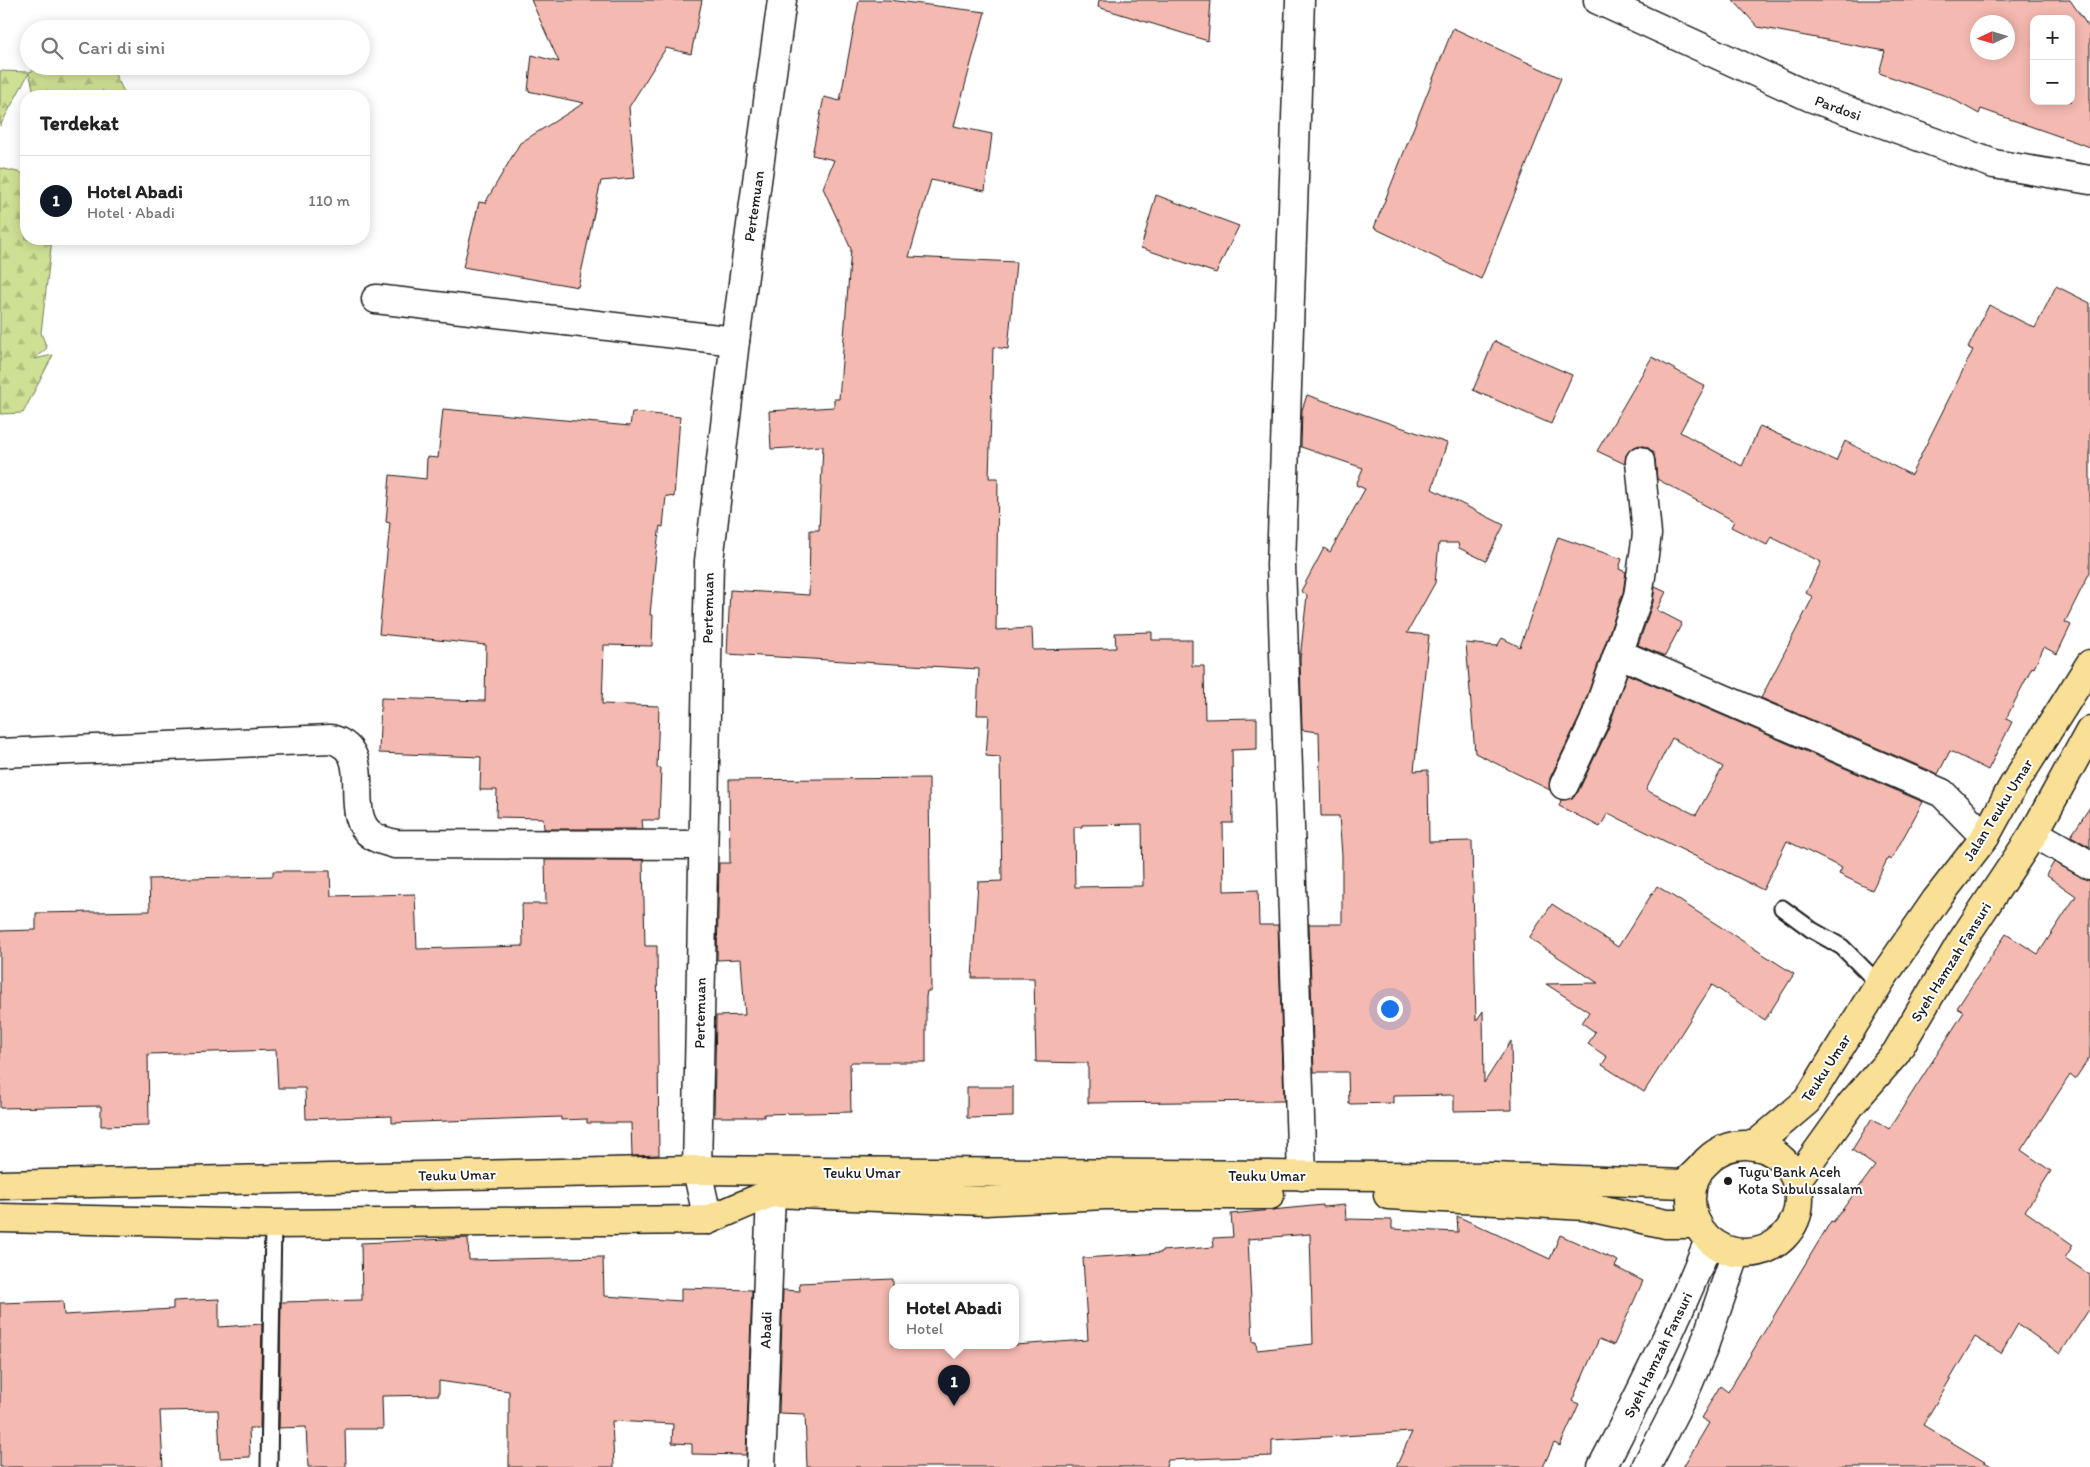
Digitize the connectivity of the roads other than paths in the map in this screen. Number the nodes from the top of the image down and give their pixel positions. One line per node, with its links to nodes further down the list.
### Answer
1 (782, 0): 6 (street, Pertemuan)
2 (1300, 0): 22 (street)
3 (1598, 0): 4 (street, Pardosi)
4 (2090, 180)
5 (376, 299): 6 (street)
6 (735, 341): 15 (street, Pertemuan)
7 (1640, 461): 8 (street)
8 (1620, 654): 12 (street); 14 (street)
9 (2090, 664): 14 (highway, Jalan Teuku Umar)
10 (2090, 731): 13 (highway, Syeh Hamzah Fansuri)
11 (0, 753): 15 (street)
12 (1564, 785)
13 (2034, 833): 16 (street); 23 (highway, Syeh Hamzah Fansuri)
14 (1985, 837): 18 (highway, Jalan Teuku Umar)
15 (702, 846): 21 (street, Pertemuan)
16 (2090, 865)
17 (1782, 908): 18 (lane)
18 (1884, 977): 19 (highway, Teuku Umar)
19 (1754, 1146): 20 (highway); 23 (highway)
20 (1713, 1156): 22 (highway, Teuku Umar); 29 (highway)
21 (697, 1170): 22 (highway, Teuku Umar); 24 (highway, Teuku Umar); 27 (street, Pertemuan)
22 (1302, 1176)
23 (1796, 1181): 30 (highway)
24 (0, 1185)
25 (771, 1193): 27 (highway); 29 (highway); 32 (street, Abadi)
26 (0, 1218): 28 (highway)
27 (708, 1220): 28 (highway)
28 (274, 1224): 31 (lane)
29 (1703, 1232): 30 (highway); 33 (street, Syeh Hamzah Fansuri)
30 (1736, 1253): 34 (street)
31 (269, 1467)
32 (761, 1467)
33 (1602, 1467)
34 (1646, 1467)

